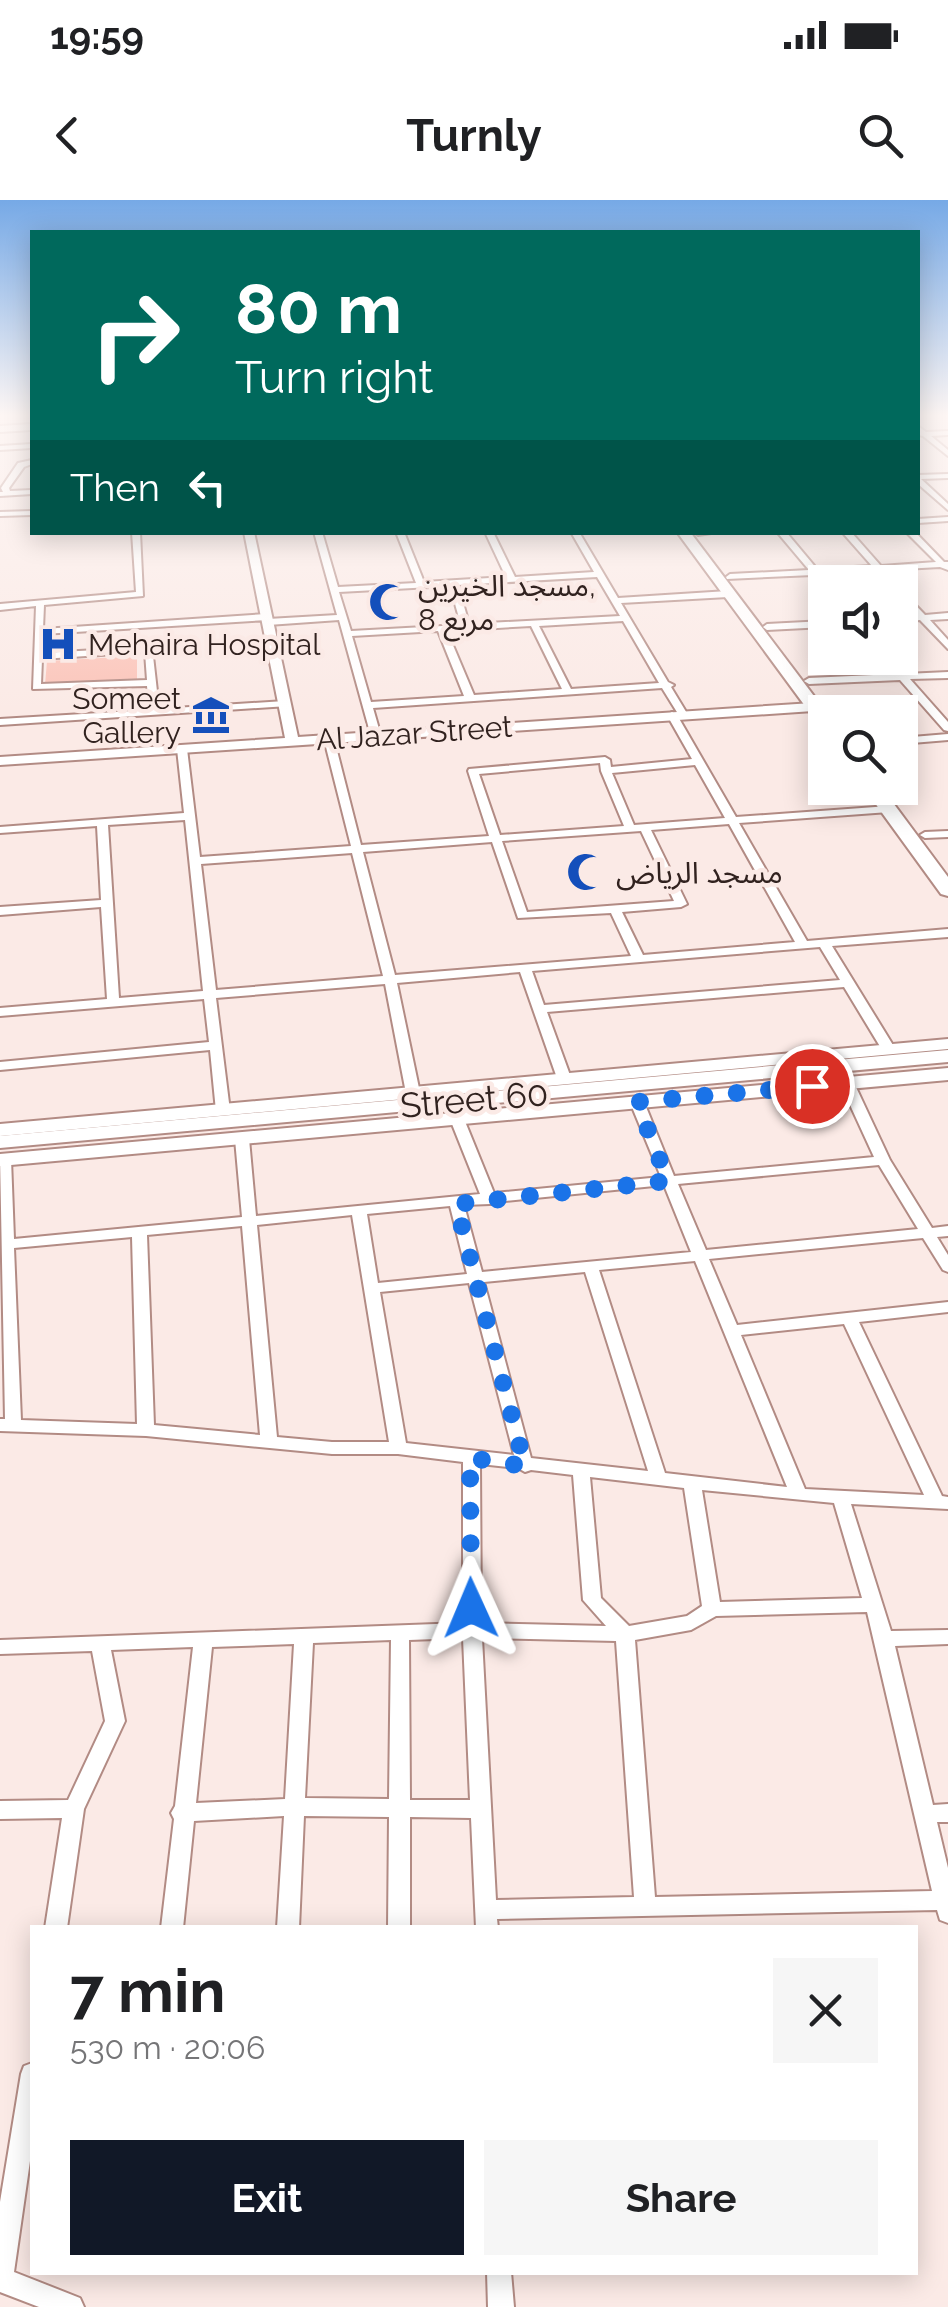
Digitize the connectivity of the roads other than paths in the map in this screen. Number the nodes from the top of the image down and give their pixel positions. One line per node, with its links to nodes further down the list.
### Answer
1 (948, 519): 2 (street)
2 (920, 521)
3 (136, 535): 27 (street)
4 (250, 535): 35 (street)
5 (319, 535): 24 (street)
6 (401, 535): 23 (street)
7 (491, 535): 21 (street)
8 (577, 535): 19 (street)
9 (684, 535): 25 (main road)
10 (699, 535): 20 (main road)
11 (784, 535): 14 (street)
12 (849, 535): 15 (street)
13 (913, 535): 16 (street)
14 (809, 565)
15 (874, 565)
16 (946, 566): 17 (street)
17 (918, 567)
18 (808, 572): 20 (street)
19 (599, 574): 21 (street); 26 (street)
20 (730, 576): 39 (main road)
21 (512, 580): 22 (street)
22 (453, 582): 23 (street); 38 (street)
23 (422, 584): 24 (street)
24 (338, 590): 31 (street)
25 (728, 594): 26 (street); 52 (main road)
26 (614, 601): 32 (street)
27 (40, 604): 28 (street); 41 (street)
28 (0, 607)
29 (918, 613): 34 (street)
30 (948, 616): 34 (street)
31 (344, 617): 35 (street); 42 (street)
32 (623, 618): 36 (street); 50 (street)
33 (918, 618): 34 (street)
34 (922, 618): 43 (street)
35 (267, 619): 41 (street); 55 (street)
36 (534, 624): 38 (street); 51 (street)
37 (808, 625): 39 (street)
38 (466, 628): 40 (street)
39 (768, 628): 48 (main road)
40 (442, 629): 42 (street); 54 (street)
41 (38, 632): 44 (street)
42 (348, 634): 56 (street)
43 (948, 646)
44 (39, 656): 49 (street); 49 (street)
45 (901, 675): 48 (street); 61 (street)
46 (918, 675): 47 (street)
47 (948, 675)
48 (809, 682): 53 (main road)
49 (150, 683): 57 (street)
50 (669, 686): 51 (street); 59 (street)
51 (568, 692): 54 (street)
52 (811, 695)
53 (816, 695)
54 (470, 698): 56 (street)
55 (285, 704): 57 (street); 66 (street)
56 (368, 705): 62 (street)
57 (154, 712): 60 (street)
58 (808, 712): 59 (street, Al Jazar Street)
59 (678, 715): 62 (street, Al Jazar Street); 69 (street)
60 (0, 722)
61 (948, 728)
62 (376, 736): 64 (street, Al Jazar Street)
63 (948, 737): 65 (street)
64 (329, 739): 66 (street, Al Jazar Street); 82 (street)
65 (918, 740)
66 (292, 742): 67 (street, Al Jazar Street)
67 (182, 749): 68 (street, Al Jazar Street); 74 (street)
68 (0, 761)
69 (696, 762): 70 (street); 75 (street)
70 (606, 771): 77 (street); 81 (street)
71 (886, 805): 73 (main road)
72 (902, 805): 80 (main road)
73 (889, 809): 75 (street); 85 (main road)
74 (190, 816): 76 (street); 83 (street)
75 (730, 820): 77 (street); 91 (street)
76 (102, 823): 78 (street); 86 (street)
77 (637, 826): 81 (street); 87 (street)
78 (0, 830)
79 (948, 834): 80 (street)
80 (925, 835): 84 (main road)
81 (493, 838): 82 (street); 87 (street)
82 (357, 848): 83 (street); 94 (street)
83 (196, 861): 96 (street)
84 (948, 865)
85 (948, 890)
86 (104, 903): 88 (street); 97 (street)
87 (615, 910): 92 (street)
88 (0, 911)
89 (948, 933): 90 (street)
90 (823, 942): 91 (street); 95 (street)
91 (802, 943): 92 (street)
92 (638, 957): 93 (street)
93 (524, 967): 94 (street); 98 (street)
94 (390, 980): 96 (street); 109 (street)
95 (846, 982): 98 (street); 102 (street)
96 (213, 993): 97 (street); 101 (street)
97 (113, 1002): 99 (street)
98 (539, 1008): 105 (street)
99 (0, 1012)
100 (948, 1044): 102 (street)
101 (216, 1045): 103 (street); 110 (street)
102 (889, 1050): 106 (street)
103 (0, 1066)
104 (947, 1072): 106 (main road, Street 60); 107 (main road, Street 60)
105 (564, 1078): 106 (street); 109 (street)
106 (593, 1081): 109 (main road, Street 60)
107 (847, 1083): 108 (main road, Street 60); 115 (street)
108 (637, 1102): 112 (main road, Street 60); 116 (street)
109 (406, 1107): 110 (street); 111 (main road, Street 60); 112 (main road, Street 60)
110 (223, 1110): 114 (street)
111 (368, 1117): 113 (main road, Street 60); 114 (main road, Street 60)
112 (457, 1119): 117 (street)
113 (242, 1138): 114 (main road, Street 60); 120 (street)
114 (4, 1144): 124 (street)
115 (883, 1160): 116 (street); 123 (street)
116 (668, 1181): 117 (street); 125 (street)
117 (490, 1200): 118 (street)
118 (456, 1204): 119 (street); 128 (street)
119 (359, 1212): 120 (street); 129 (street)
120 (247, 1222): 122 (street); 135 (street)
121 (948, 1231): 123 (street)
122 (138, 1232): 124 (street); 134 (street)
123 (926, 1233): 125 (street); 127 (street)
124 (8, 1244): 133 (street)
125 (699, 1255): 126 (street); 132 (street)
126 (590, 1266): 128 (street); 140 (street)
127 (948, 1268)
128 (480, 1278): 129 (street); 138 (street)
129 (374, 1288): 136 (street)
130 (948, 1307): 131 (street)
131 (850, 1319): 132 (street); 144 (street)
132 (730, 1332): 142 (street)
133 (6, 1424): 134 (street)
134 (146, 1430): 135 (street)
135 (269, 1440): 136 (street)
136 (398, 1448): 137 (street)
137 (470, 1458): 138 (street); 147 (street)
138 (525, 1466): 139 (street)
139 (581, 1472): 140 (street); 149 (street)
140 (659, 1480): 141 (street)
141 (692, 1482): 142 (street); 146 (street)
142 (798, 1495): 143 (street)
143 (841, 1499): 144 (street); 145 (street)
144 (942, 1503)
145 (872, 1605): 146 (street); 152 (street)
146 (712, 1609): 149 (street)
147 (472, 1630): 148 (street); 149 (street); 159 (street)
148 (400, 1634): 151 (street); 157 (street)
149 (625, 1634): 164 (street)
150 (948, 1636): 152 (street)
151 (304, 1638): 153 (street); 156 (street)
152 (884, 1638): 163 (street)
153 (202, 1640): 154 (street); 161 (street)
154 (100, 1644): 155 (street); 158 (street)
155 (0, 1647)
156 (296, 1807): 157 (street); 161 (street); 169 (street)
157 (400, 1808): 159 (street); 170 (street)
158 (74, 1809): 160 (street); 167 (street)
159 (482, 1809): 166 (street)
160 (0, 1810)
161 (181, 1813): 168 (street)
162 (948, 1813): 163 (street)
163 (924, 1814): 165 (street)
164 (645, 1904): 165 (street); 166 (street)
165 (946, 1906)
166 (487, 1919)
167 (56, 1925)
168 (172, 1925)
169 (288, 1925)
170 (399, 1925)
171 (30, 2087): 173 (street)
172 (500, 2275): 175 (street)
173 (0, 2279): 174 (street)
174 (71, 2307)
175 (501, 2307)

